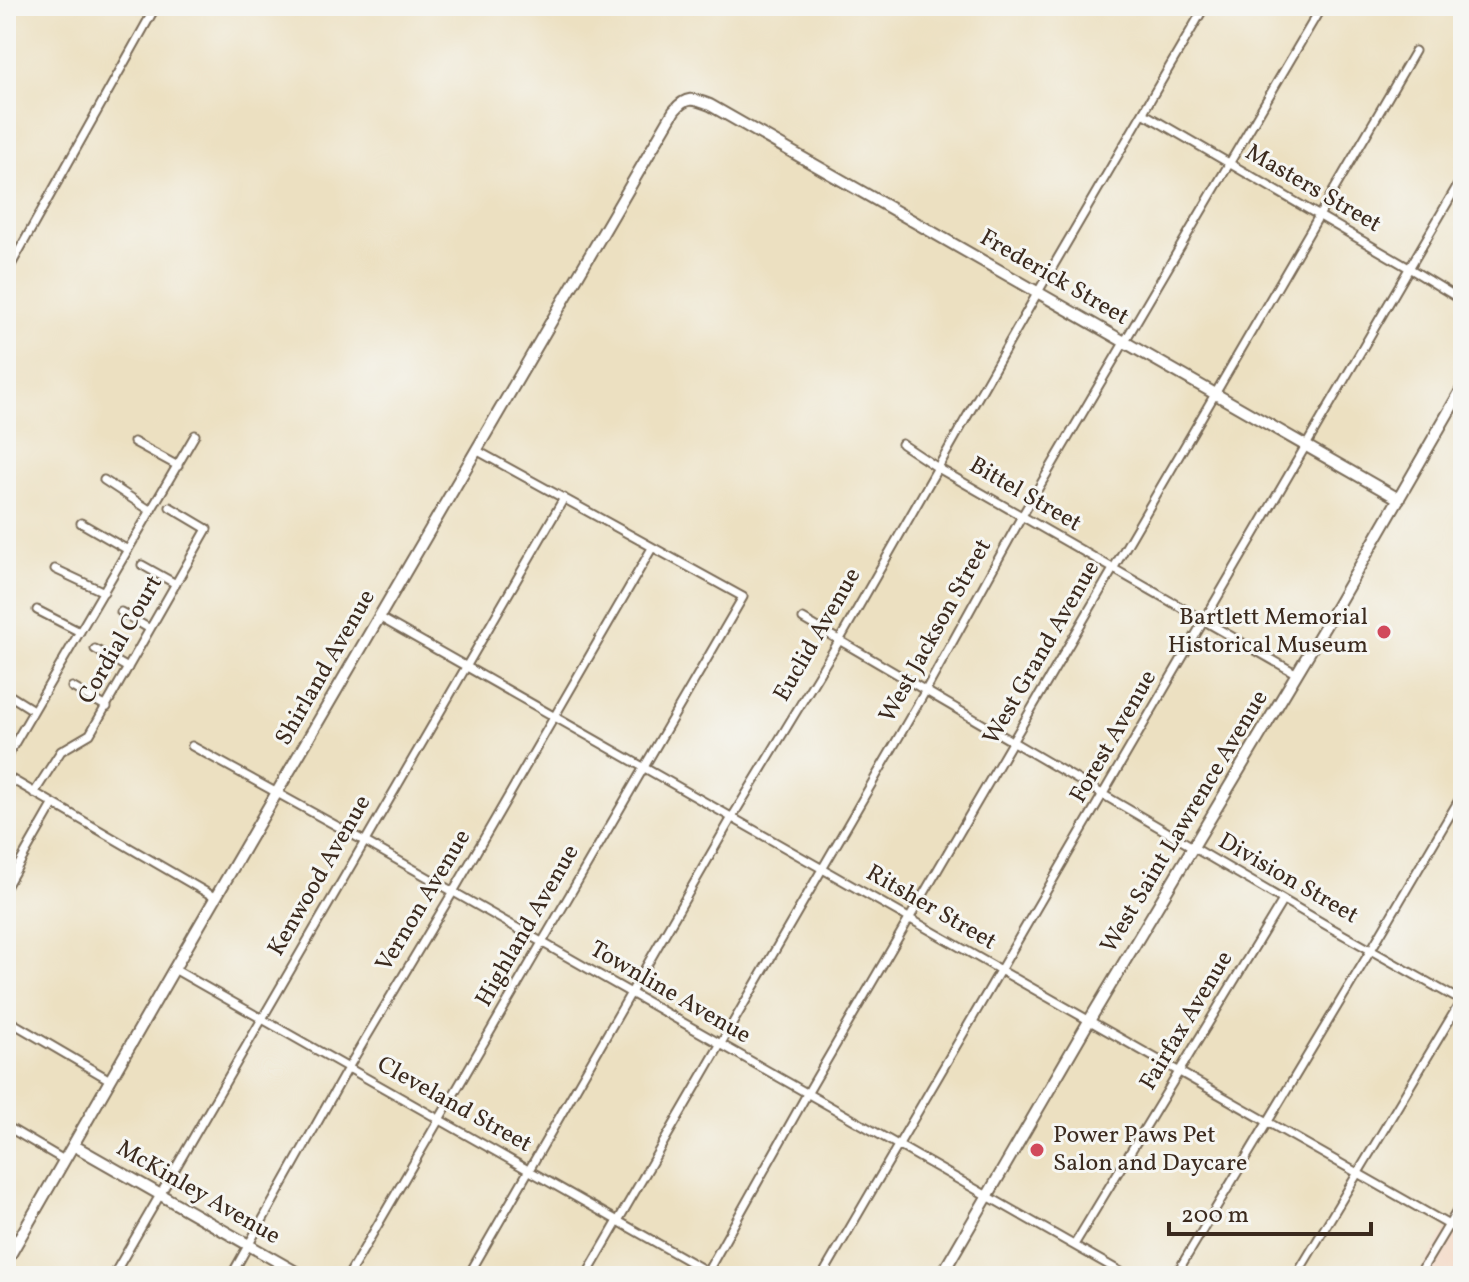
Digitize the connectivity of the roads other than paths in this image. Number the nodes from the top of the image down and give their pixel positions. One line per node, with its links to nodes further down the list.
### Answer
1 (156, 6): 11 (street)
2 (1322, 6): 7 (street, West Jackson Street)
3 (1201, 13): 6 (street, Euclid Avenue)
4 (1415, 51): 9 (street, West Grand Avenue)
5 (687, 99): 12 (street, Frederick Street); 21 (street, Shirland Avenue)
6 (1143, 113): 7 (street, Masters Street); 12 (street, Euclid Avenue)
7 (1229, 163): 9 (street, Masters Street); 14 (street, West Jackson Street)
8 (1463, 176): 10 (street, Forest Avenue)
9 (1320, 216): 10 (street, Masters Street); 16 (street, West Grand Avenue)
10 (1409, 268): 13 (street, Masters Street); 20 (street, Forest Avenue)
11 (6, 274)
12 (1038, 292): 14 (street, Frederick Street); 23 (street, Euclid Avenue)
13 (1463, 301)
14 (1124, 341): 16 (street, Frederick Street); 29 (street, West Jackson Street)
15 (1463, 387): 26 (street, West Saint Lawrence Avenue)
16 (1216, 394): 20 (street, Frederick Street); 35 (street, West Grand Avenue)
17 (195, 435): 22 (street)
18 (134, 442): 22 (street)
19 (902, 444): 23 (street, Bittel Street)
20 (1305, 445): 26 (street, Frederick Street); 42 (street, Forest Avenue)
21 (476, 450): 25 (street); 40 (street, Shirland Avenue)
22 (178, 466): 28 (street)
23 (938, 468): 29 (street, Bittel Street); 45 (street, Euclid Avenue)
24 (104, 480): 28 (street)
25 (564, 498): 31 (street); 47 (street, Kenwood Avenue)
26 (1399, 499): 49 (street, West Saint Lawrence Avenue)
27 (170, 507): 36 (street, Cordial Court)
28 (151, 511): 32 (street)
29 (1022, 516): 35 (street, Bittel Street); 51 (street, West Jackson Street)
30 (81, 523): 32 (street)
31 (652, 548): 55 (street, Vernon Avenue); 59 (street, Highland Avenue)
32 (128, 550): 37 (street)
33 (142, 565): 36 (street)
34 (55, 569): 37 (street)
35 (1114, 569): 42 (street, Bittel Street); 56 (street, West Grand Avenue)
36 (176, 584): 43 (street, Cordial Court)
37 (104, 592): 44 (street)
38 (37, 610): 44 (street)
39 (121, 612): 43 (street)
40 (379, 617): 47 (street, Ritsher Street); 62 (street, Shirland Avenue)
41 (803, 619): 45 (street, Division Street)
42 (1204, 620): 49 (street, Bittel Street); 64 (street, Forest Avenue)
43 (150, 629): 48 (street, Cordial Court)
44 (80, 632): 54 (street)
45 (839, 641): 51 (street, Division Street); 66 (street, Euclid Avenue)
46 (95, 649): 48 (street)
47 (466, 666): 55 (street, Ritsher Street); 67 (street, Kenwood Avenue)
48 (128, 668): 53 (street, Cordial Court)
49 (1297, 674): 68 (street, West Saint Lawrence Avenue)
50 (72, 687): 53 (street)
51 (926, 690): 56 (street, Division Street); 69 (street, West Jackson Street)
52 (6, 693): 54 (street)
53 (107, 707): 61 (street, Cordial Court)
54 (33, 710): 58 (street)
55 (555, 717): 59 (street, Ritsher Street); 71 (street, Vernon Avenue)
56 (1013, 743): 64 (street, Division Street); 74 (street, West Grand Avenue)
57 (192, 746): 62 (street, Townline Avenue)
58 (6, 758)
59 (644, 768): 66 (street, Ritsher Street); 75 (street, Highland Avenue)
60 (6, 776): 61 (street)
61 (34, 793): 65 (street)
62 (277, 793): 67 (street, Townline Avenue); 72 (street, Shirland Avenue)
63 (1463, 793): 76 (street)
64 (1103, 795): 68 (street, Division Street); 78 (street, Forest Avenue)
65 (53, 805): 70 (street); 72 (street)
66 (731, 819): 69 (street, Ritsher Street); 79 (street, Euclid Avenue)
67 (364, 841): 71 (street, Townline Avenue); 82 (street, Kenwood Avenue)
68 (1194, 848): 73 (street, Division Street); 83 (street, West Saint Lawrence Avenue)
69 (821, 869): 74 (street, Ritsher Street); 84 (street, West Jackson Street)
70 (6, 887)
71 (453, 892): 75 (street, Townline Avenue); 85 (street, Vernon Avenue)
72 (216, 898): 77 (street, Shirland Avenue)
73 (1283, 900): 76 (street, Division Street); 86 (street, Fairfax Avenue)
74 (910, 920): 78 (street, Ritsher Street); 88 (street, West Grand Avenue)
75 (542, 943): 79 (street, Townline Avenue); 89 (street, Highland Avenue)
76 (1371, 950): 80 (street, Division Street); 90 (street)
77 (174, 969): 82 (street, Cleveland Street); 87 (street, Shirland Avenue)
78 (1000, 971): 83 (street, Ritsher Street); 93 (street, Forest Avenue)
79 (629, 993): 84 (street, Townline Avenue); 95 (street, Euclid Avenue)
80 (1462, 1002): 96 (street)
81 (6, 1019): 87 (street)
82 (261, 1019): 85 (street, Cleveland Street); 97 (street, Kenwood Avenue)
83 (1089, 1021): 86 (street, Ritsher Street); 98 (street, West Saint Lawrence Avenue)
84 (720, 1044): 88 (street, Townline Avenue); 100 (street, West Jackson Street)
85 (348, 1068): 89 (street, Cleveland Street); 105 (street, Vernon Avenue)
86 (1180, 1072): 90 (street, Ritsher Street); 106 (street, Fairfax Avenue)
87 (110, 1080): 92 (street, Shirland Avenue)
88 (807, 1094): 93 (street, Townline Avenue); 108 (street, West Grand Avenue)
89 (439, 1120): 95 (street, Cleveland Street); 112 (street, Highland Avenue)
90 (1267, 1121): 96 (street, Ritsher Street); 118 (street)
91 (6, 1126): 94 (street)
92 (73, 1145): 94 (street, Shirland Avenue); 97 (street, McKinley Avenue)
93 (898, 1146): 98 (street, Townline Avenue); 115 (street, Forest Avenue)
94 (64, 1160): 104 (street, Shirland Avenue)
95 (529, 1170): 100 (street, Cleveland Street); 113 (street, Euclid Avenue)
96 (1357, 1172): 101 (street, Ritsher Street); 119 (street)
97 (159, 1194): 105 (street, McKinley Avenue); 109 (street, Kenwood Avenue)
98 (988, 1197): 106 (street, Townline Avenue); 116 (street, West Saint Lawrence Avenue)
99 (1463, 1201): 101 (street)
100 (618, 1221): 108 (street, Cleveland Street); 114 (street, West Jackson Street)
101 (1449, 1225): 102 (street, Ritsher Street); 120 (street)
102 (1463, 1233)
103 (6, 1234): 104 (street)
104 (18, 1241): 107 (street, Shirland Avenue)
105 (249, 1244): 110 (street, Vernon Avenue); 111 (street, McKinley Avenue)
106 (1074, 1245): 117 (street, Townline Avenue)
107 (6, 1262)
108 (709, 1275)
109 (113, 1276)
110 (231, 1276)
111 (303, 1276)
112 (348, 1276)
113 (468, 1276)
114 (586, 1276)
115 (822, 1276)
116 (941, 1276)
117 (1128, 1276)
118 (1175, 1276)
119 (1296, 1276)
120 (1418, 1276)

